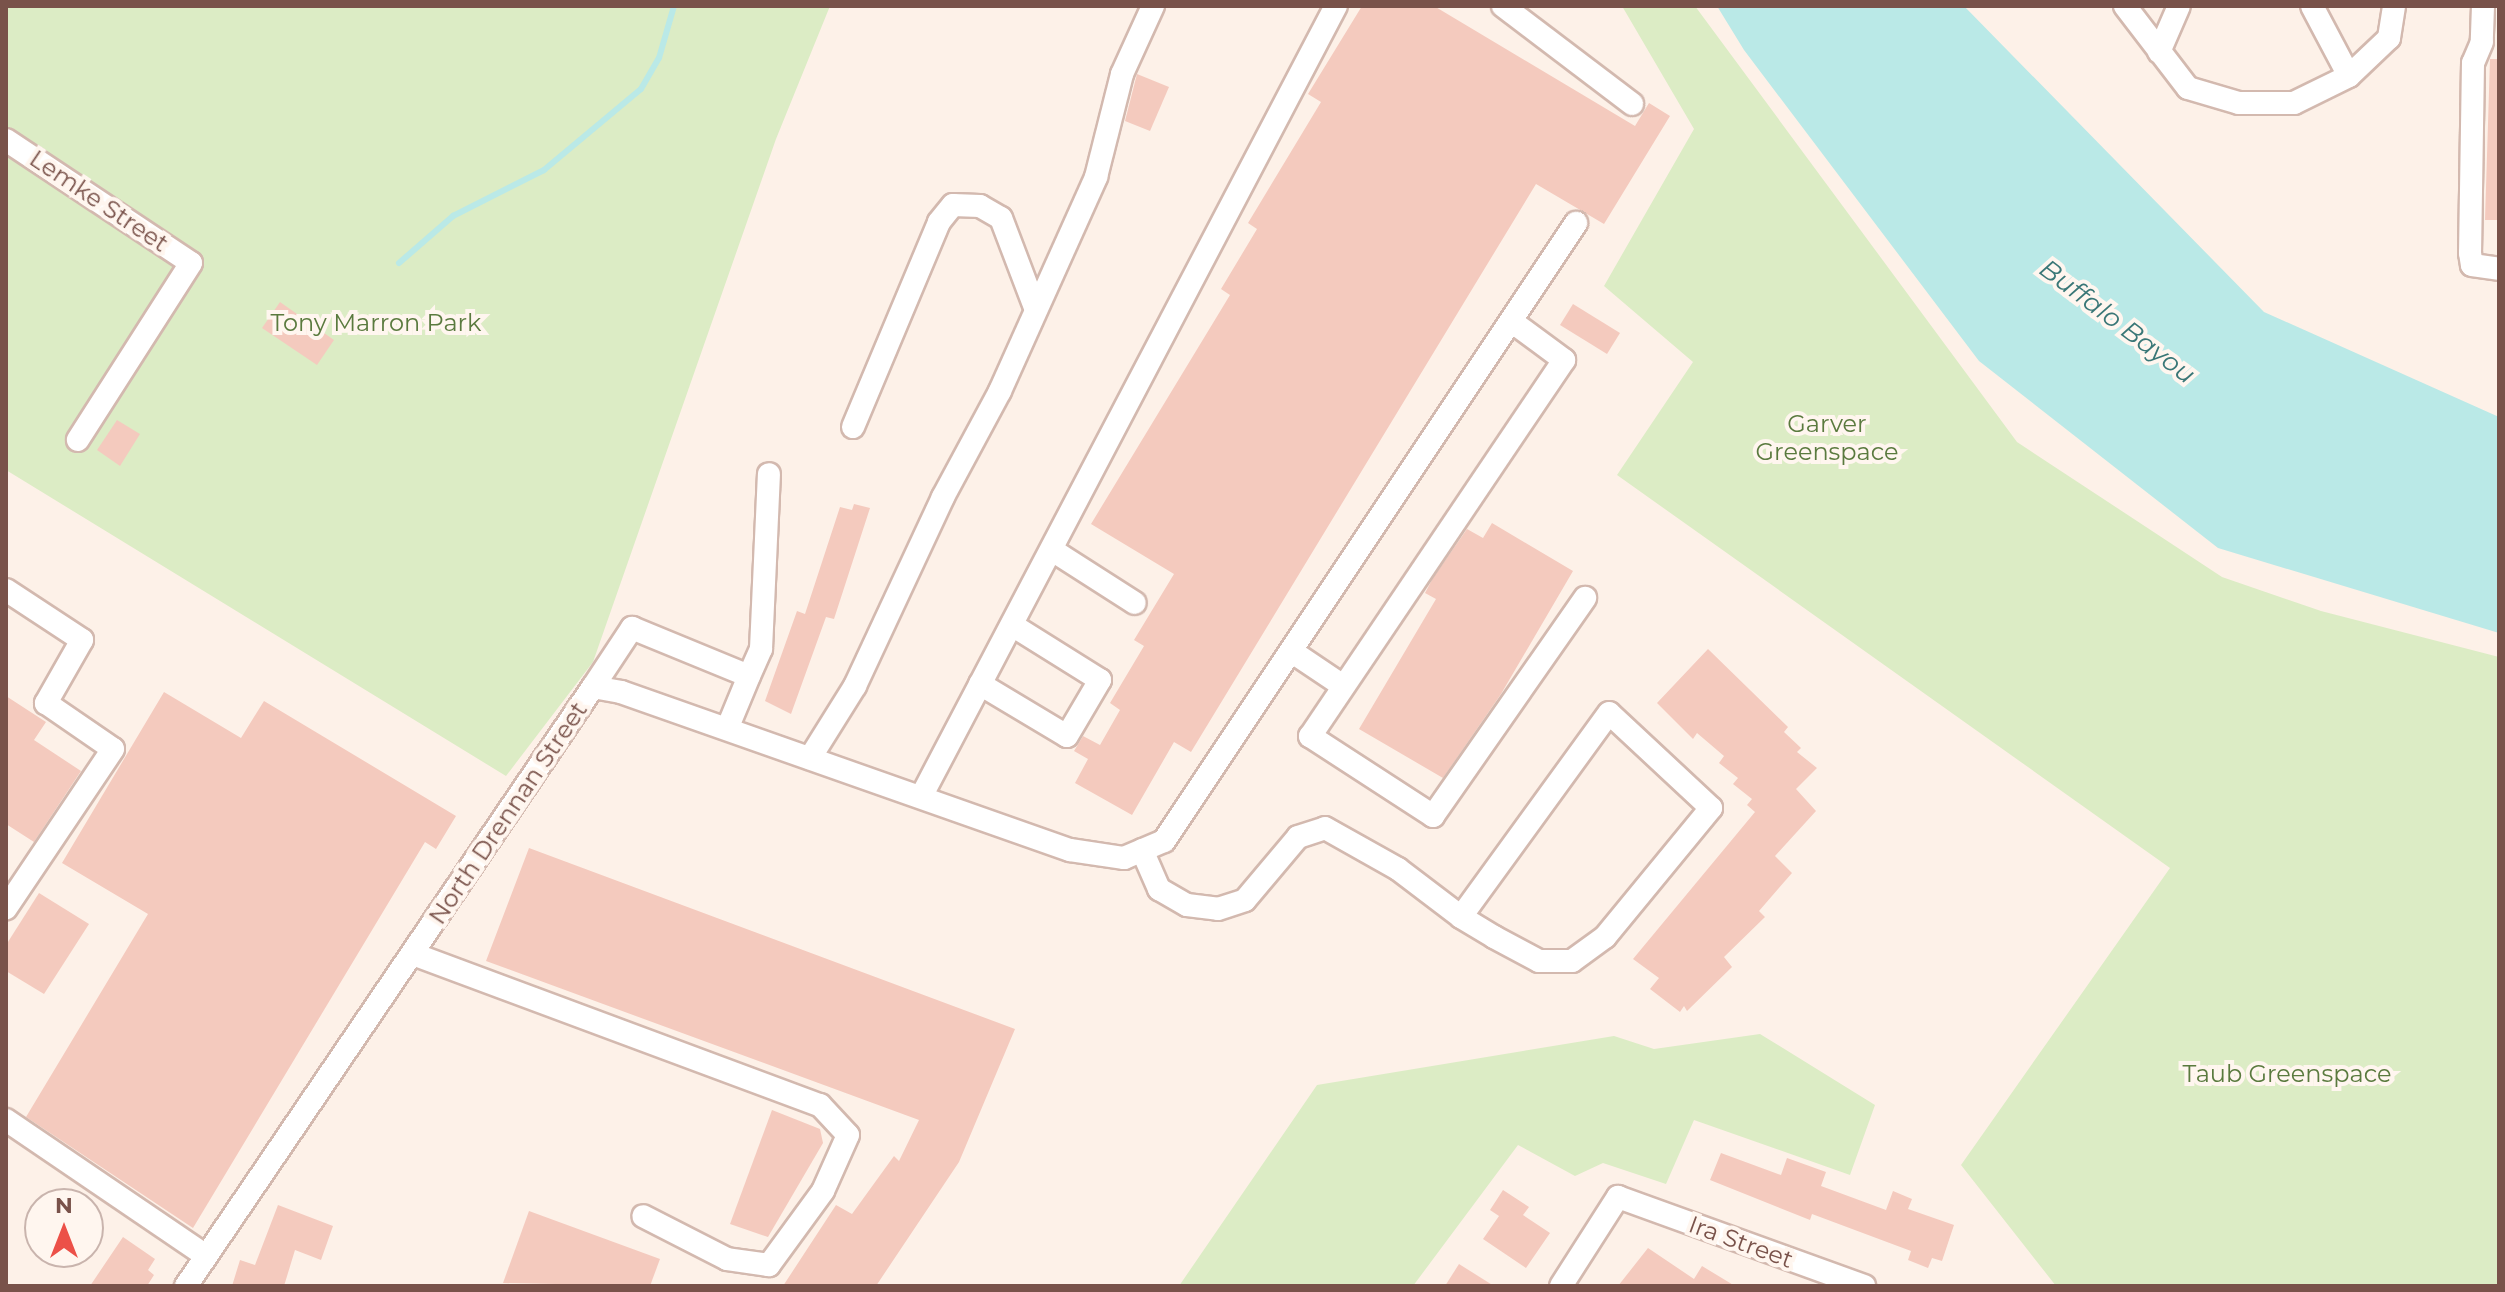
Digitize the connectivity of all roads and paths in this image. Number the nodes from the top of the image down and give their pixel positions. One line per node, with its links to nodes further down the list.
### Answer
1 (1153, 6): 15 (street)
2 (1336, 6): 20 (street)
3 (1503, 6): 11 (street)
4 (2125, 6): 9 (street)
5 (2179, 6): 9 (street)
6 (2312, 6): 10 (street)
7 (2394, 6): 10 (street)
8 (2483, 6): 14 (street)
9 (2159, 52): 10 (street)
10 (2349, 76)
11 (1632, 104)
12 (6, 140): 18 (street, Lemke Street)
13 (1576, 223): 16 (street)
14 (2499, 269)
15 (1036, 310): 17 (street); 31 (street)
16 (1511, 321): 25 (street); 28 (street)
17 (853, 427)
18 (78, 440)
19 (769, 474): 26 (street)
20 (1052, 550): 23 (street); 24 (street)
21 (6, 590): 34 (street)
22 (1585, 598): 28 (street)
23 (1135, 603)
24 (1012, 625): 27 (street); 27 (street)
25 (1291, 651): 28 (street); 33 (street, North Drennan Street)
26 (749, 676): 29 (street); 30 (street)
27 (980, 684): 32 (street)
28 (1343, 686)
29 (593, 687): 30 (street, North Drennan Street); 36 (street, North Drennan Street)
30 (727, 729): 31 (street, North Drennan Street)
31 (810, 758): 32 (street, North Drennan Street)
32 (921, 797): 33 (street, North Drennan Street)
33 (1142, 850): 35 (street)
34 (6, 908)
35 (1461, 917): 35 (street)
36 (413, 954): 38 (street); 39 (street, North Drennan Street)
37 (6, 1120): 39 (street)
38 (643, 1216)
39 (206, 1256): 41 (street, North Drennan Street)
40 (1831, 1281): 42 (street, Ira Street); 43 (street, Ira Street)
41 (186, 1286)
42 (1561, 1286)
43 (1864, 1286)

